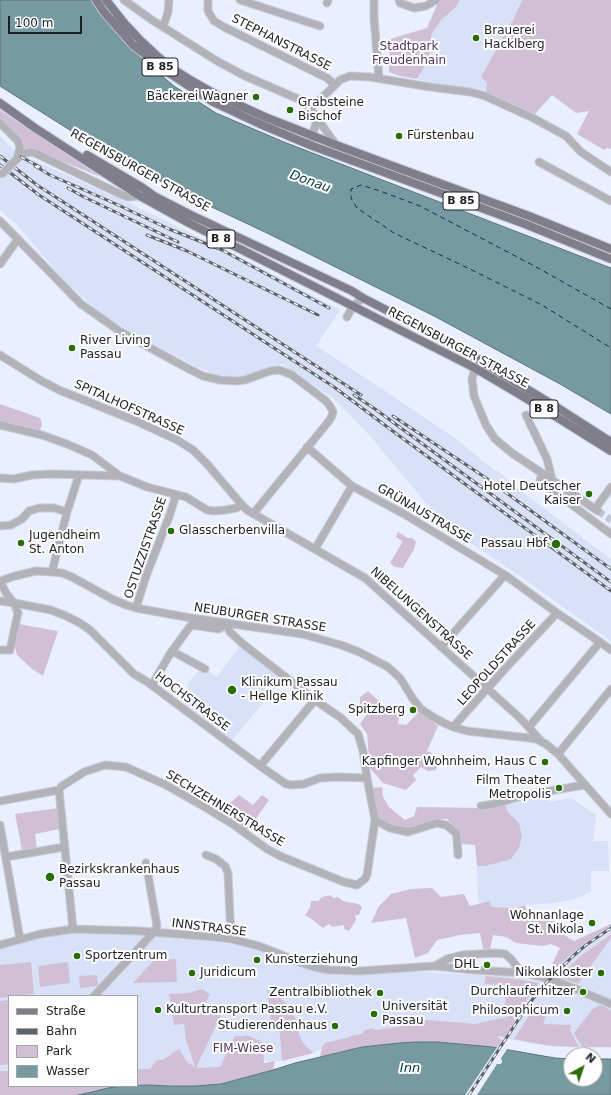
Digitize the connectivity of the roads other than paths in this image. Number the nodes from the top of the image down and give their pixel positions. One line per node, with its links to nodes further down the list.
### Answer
1 (96, 0): 20 (main road, B 85)
2 (106, 0): 19 (main road, B 85)
3 (124, 0): 10 (street)
4 (169, 0): 10 (street)
5 (208, 0): 13 (street, STEPHANSTRASSE)
6 (240, 0): 11 (street)
7 (374, 0): 12 (street)
8 (399, 0): 9 (street)
9 (436, 0)
10 (163, 26): 15 (street)
11 (320, 26)
12 (379, 78): 13 (street); 24 (street)
13 (335, 85): 15 (street)
14 (0, 103): 18 (main road, REGENSBURGER STRASSE / B 8)
15 (310, 108): 16 (street)
16 (317, 119): 19 (street); 21 (street)
17 (0, 123): 22 (street)
18 (35, 128): 26 (main road, REGENSBURGER STRASSE / B 8); 27 (main road, REGENSBURGER STRASSE / B 8)
19 (313, 135): 20 (street); 21 (main road, B 85)
20 (310, 145): 32 (main road, B 85)
21 (336, 145): 31 (main road, B 85)
22 (17, 159): 25 (street, bridge); 26 (street)
23 (538, 162): 28 (street)
24 (611, 172)
25 (0, 177)
26 (140, 196): 27 (main road, B 8); 35 (main road, REGENSBURGER STRASSE / B 8)
27 (154, 196): 34 (main road, REGENSBURGER STRASSE / B 8)
28 (611, 201)
29 (0, 221): 30 (street)
30 (18, 239): 33 (street); 42 (street)
31 (611, 248)
32 (611, 259)
33 (0, 264)
34 (363, 298): 35 (street); 38 (main road, REGENSBURGER STRASSE / B 8)
35 (354, 306): 36 (street); 38 (main road, REGENSBURGER STRASSE / B 8)
36 (347, 317)
37 (0, 355): 52 (street, SPITALHOFSTRASSE)
38 (477, 364): 41 (main road, REGENSBURGER STRASSE / B 8); 43 (main road, REGENSBURGER STRASSE / B 8); 44 (street)
39 (526, 415): 48 (street)
40 (0, 425): 46 (street)
41 (611, 442)
42 (307, 447): 49 (street, GRÜNAUSTRASSE); 54 (street)
43 (611, 451)
44 (542, 473): 48 (street); 56 (street)
45 (79, 474): 46 (street); 47 (street); 53 (street)
46 (120, 476): 51 (street)
47 (0, 478)
48 (552, 479): 50 (street)
49 (352, 486): 57 (street); 59 (street, GRÜNAUSTRASSE)
50 (611, 487)
51 (176, 495): 52 (street); 63 (street, OSTUZZISTRASSE)
52 (242, 506): 54 (street, SPITALHOFSTRASSE)
53 (67, 512): 55 (street); 58 (street)
54 (253, 514): 57 (street, NIBELUNGENSTRASSE)
55 (0, 526)
56 (611, 534)
57 (315, 548): 67 (street, NIBELUNGENSTRASSE)
58 (52, 572): 60 (street, NEUBURGER STRASSE); 63 (street, NEUBURGER STRASSE)
59 (506, 574): 64 (street, GRÜNAUSTRASSE); 67 (street)
60 (0, 581): 62 (street)
61 (0, 601): 62 (street, HOCHSTRASSE)
62 (14, 603): 68 (street); 72 (street, HOCHSTRASSE)
63 (136, 608): 65 (street, NEUBURGER STRASSE)
64 (557, 613): 66 (street, GRÜNAUSTRASSE); 73 (street, LEOPOLDSTRASSE)
65 (226, 624): 70 (street); 75 (street, SECHZEHNERSTRASSE); 77 (street, NEUBURGER STRASSE)
66 (600, 642): 69 (street, GRÜNAUSTRASSE); 78 (street)
67 (441, 647): 73 (street, NIBELUNGENSTRASSE)
68 (0, 650)
69 (611, 650)
70 (172, 651): 71 (street); 72 (street)
71 (206, 669)
72 (152, 685): 82 (street, HOCHSTRASSE)
73 (487, 689): 76 (street, NIBELUNGENSTRASSE); 77 (street, LEOPOLDSTRASSE)
74 (611, 689): 81 (street)
75 (315, 700): 82 (street); 83 (street, SECHZEHNERSTRASSE)
76 (523, 721): 78 (street, NIBELUNGENSTRASSE); 79 (street)
77 (453, 727): 79 (street, NEUBURGER STRASSE)
78 (529, 727): 80 (street, NIBELUNGENSTRASSE)
79 (517, 737): 80 (street, NEUBURGER STRASSE)
80 (542, 741): 81 (street, NIBELUNGENSTRASSE)
81 (558, 754): 84 (street, NIBELUNGENSTRASSE)
82 (260, 766): 83 (street, HOCHSTRASSE)
83 (367, 778): 89 (street, SECHZEHNERSTRASSE)
84 (584, 785): 87 (street); 88 (street, NIBELUNGENSTRASSE)
85 (59, 790): 86 (street, SECHZEHNERSTRASSE); 89 (street, SECHZEHNERSTRASSE); 91 (street)
86 (0, 801)
87 (481, 806)
88 (611, 814)
89 (375, 820): 93 (street)
90 (0, 825): 94 (street)
91 (64, 847): 94 (street); 96 (street)
92 (206, 855): 99 (street)
93 (458, 855)
94 (6, 857): 98 (street)
95 (146, 863): 97 (street)
96 (73, 929): 97 (street, INNSTRASSE); 98 (street, INNSTRASSE)
97 (154, 932): 99 (street, INNSTRASSE); 103 (street)
98 (20, 939): 100 (street, INNSTRASSE)
99 (231, 939): 101 (street, INNSTRASSE)
100 (0, 945)
101 (437, 966): 102 (street, INNSTRASSE); 102 (street, INNSTRASSE)
102 (518, 972): 104 (street, INNSTRASSE)
103 (95, 995)
104 (611, 1004)

